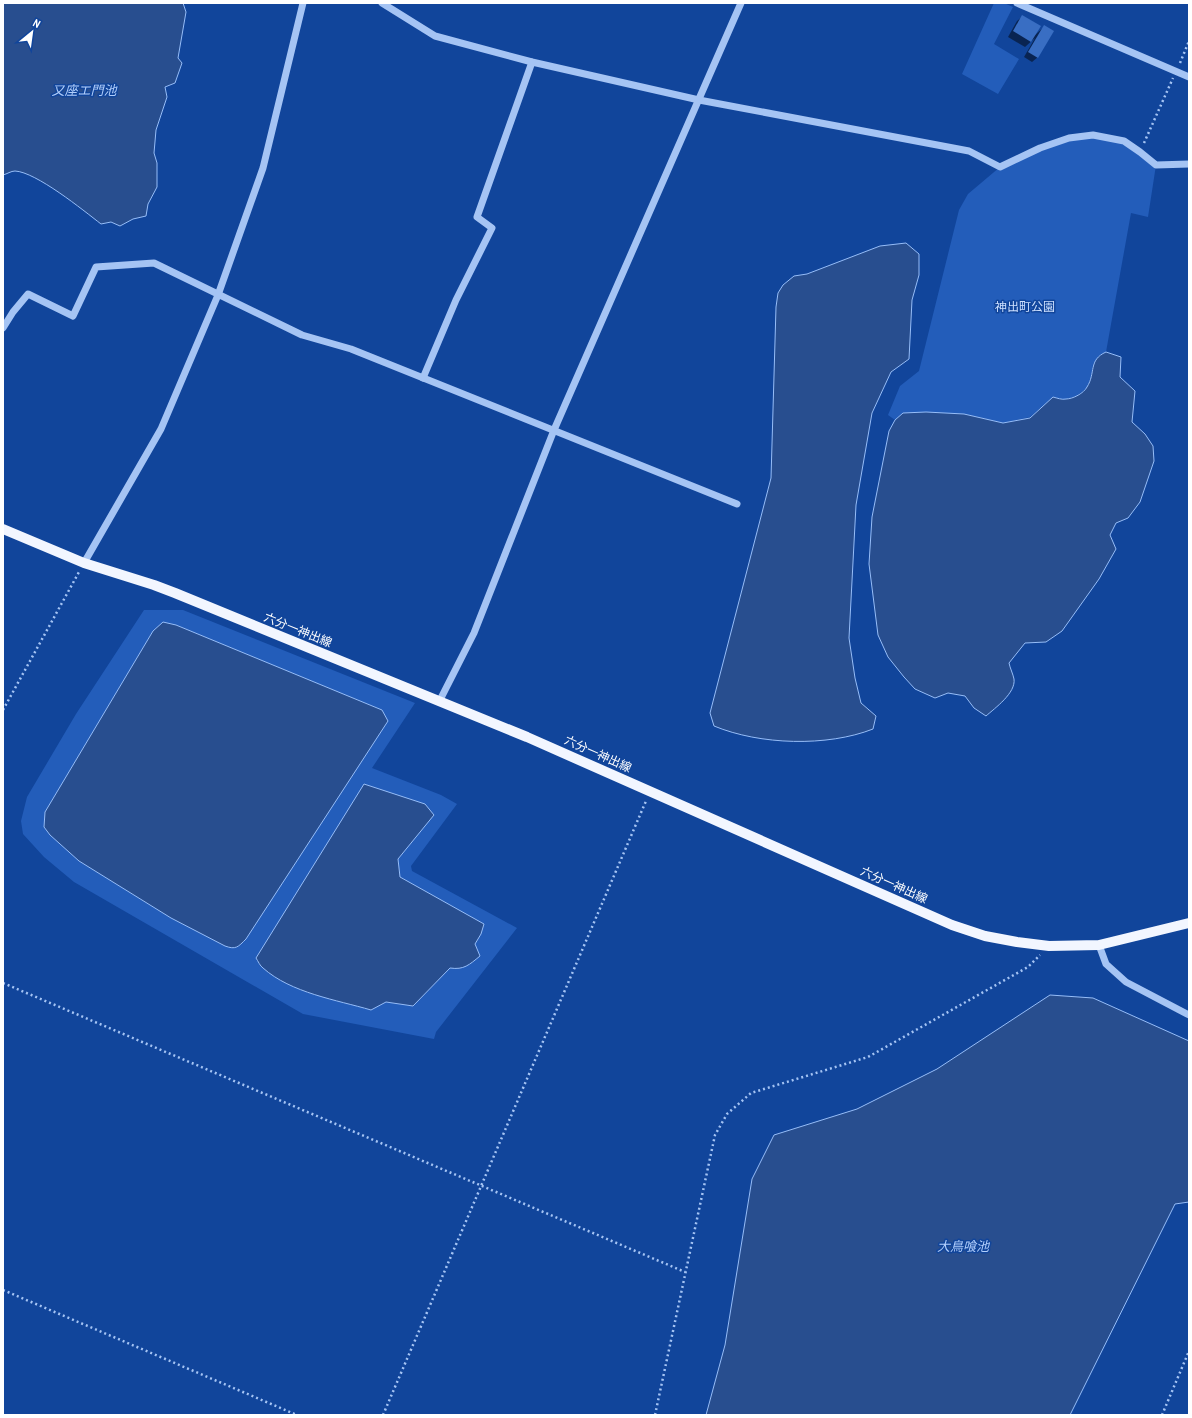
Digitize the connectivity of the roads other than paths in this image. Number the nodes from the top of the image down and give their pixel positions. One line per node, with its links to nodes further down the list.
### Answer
1 (302, 3): 9 (street)
2 (382, 3): 5 (street)
3 (741, 3): 7 (street)
4 (1017, 3): 6 (street)
5 (532, 62): 7 (street); 11 (street)
6 (1189, 77)
7 (699, 100): 8 (street); 12 (street)
8 (1189, 164)
9 (218, 295): 10 (street); 11 (street); 15 (street)
10 (3, 328)
11 (424, 378): 12 (street)
12 (554, 430): 13 (street); 16 (street)
13 (737, 504)
14 (3, 528): 15 (main road, 六分一神出線)
15 (84, 563): 16 (main road, 六分一神出線)
16 (439, 702): 18 (main road, 六分一神出線)
17 (1189, 923): 18 (main road, 六分一神出線)
18 (1099, 945): 19 (street)
19 (1189, 1015)

